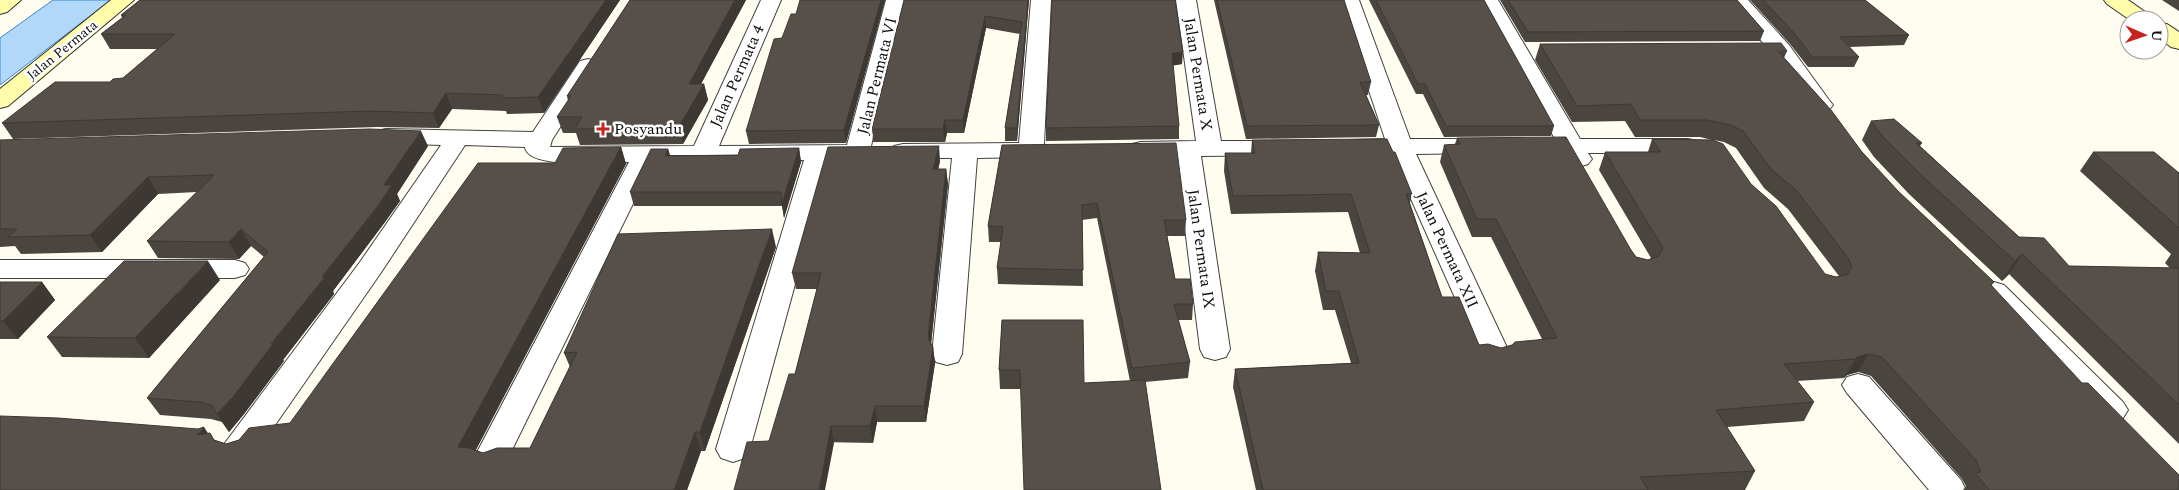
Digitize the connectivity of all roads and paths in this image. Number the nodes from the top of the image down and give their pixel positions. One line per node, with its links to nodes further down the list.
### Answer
1 (11, 0): 11 (street)
2 (124, 0): 16 (street, Jalan Permata)
3 (771, 0): 29 (street, Jalan Permata 4)
4 (896, 0): 31 (street, Jalan Permata VI)
5 (1041, 0): 25 (street)
6 (1186, 0): 24 (street, Jalan Permata X)
7 (1349, 0): 22 (street, Jalan Permata XII)
8 (1488, 0): 20 (street)
9 (1737, 0): 15 (street)
10 (2114, 0): 12 (street)
11 (0, 8)
12 (2129, 10)
13 (599, 49): 21 (street)
14 (1752, 50): 15 (street)
15 (1781, 50): 17 (street)
16 (0, 100)
17 (1834, 123)
18 (368, 136): 19 (street)
19 (458, 138): 21 (street); 42 (street)
20 (1571, 145): 22 (street); 23 (street); 33 (street)
21 (546, 147): 32 (street)
22 (1400, 147): 24 (street); 39 (street, Jalan Permata XII)
23 (1708, 148)
24 (1199, 149): 27 (street); 37 (street, Jalan Permata IX)
25 (1031, 150): 26 (street); 28 (street)
26 (1061, 150)
27 (1119, 150)
28 (965, 151): 31 (street); 38 (street)
29 (704, 152): 30 (street); 32 (street)
30 (819, 152): 31 (street); 43 (street)
31 (857, 152)
32 (645, 154): 44 (street)
33 (1593, 183)
34 (0, 269): 35 (street)
35 (234, 269)
36 (1977, 275): 41 (street)
37 (1215, 349)
38 (947, 354)
39 (1495, 354)
40 (1858, 385): 45 (street)
41 (2130, 429)
42 (239, 447)
43 (733, 449)
44 (492, 456)
45 (1949, 490)

